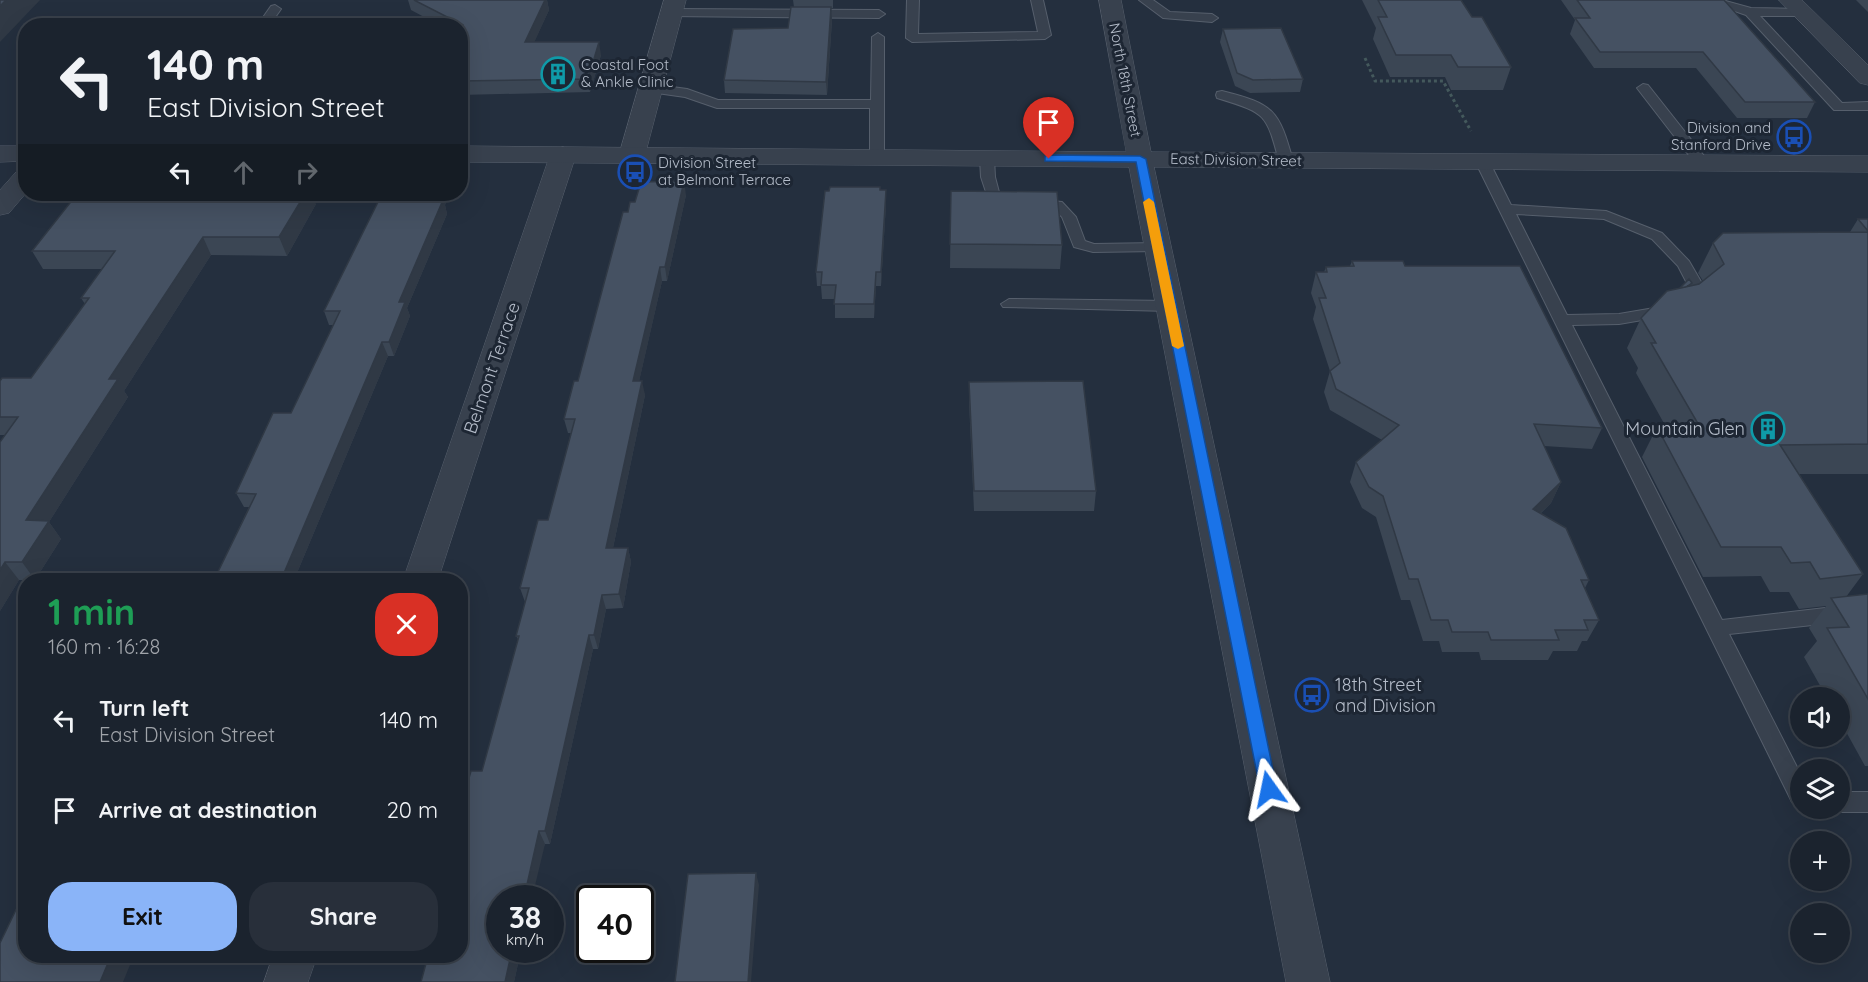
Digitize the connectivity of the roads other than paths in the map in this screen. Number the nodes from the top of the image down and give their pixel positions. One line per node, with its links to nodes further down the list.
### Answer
1 (913, 0): 2 (lane)
2 (1037, 0)
3 (1110, 0): 27 (street, North 18th Street)
4 (1146, 0): 12 (lane)
5 (1709, 0): 9 (lane)
6 (673, 6): 10 (lane); 15 (street)
7 (1796, 6): 9 (lane); 14 (street)
8 (275, 9): 11 (lane)
9 (1750, 12): 19 (lane)
10 (879, 14)
11 (269, 18)
12 (1212, 18)
13 (878, 37): 18 (lane)
14 (1868, 78)
15 (650, 88): 18 (lane); 24 (street)
16 (1643, 88): 30 (lane)
17 (1222, 95): 28 (lane)
18 (877, 104): 25 (lane)
19 (1868, 106)
20 (18, 153): 21 (street)
21 (0, 154)
22 (468, 154): 23 (street, East Division Street)
23 (563, 155): 24 (street, East Division Street); 39 (street, Belmont Terrace)
24 (632, 155): 25 (street, East Division Street)
25 (877, 157): 26 (street, East Division Street)
26 (987, 158): 27 (street, East Division Street); 35 (lane)
27 (1140, 159): 28 (street, East Division Street); 35 (street, North 18th Street)
28 (1286, 161): 29 (street, East Division Street)
29 (1483, 163): 30 (street, East Division Street); 34 (lane)
30 (1703, 164): 31 (street, East Division Street)
31 (1868, 164)
32 (18, 186): 33 (street)
33 (0, 207)
34 (1506, 208): 38 (lane); 38 (lane)
35 (1158, 247): 37 (street, North 18th Street)
36 (1009, 304): 37 (lane)
37 (1170, 306): 47 (street, North 18th Street)
38 (1562, 320): 41 (lane)
39 (422, 573)
40 (1868, 611): 41 (lane)
41 (1716, 628): 42 (lane)
42 (1790, 775)
43 (1850, 802): 44 (lane)
44 (1868, 802)
45 (293, 963): 46 (street)
46 (286, 982)
47 (1308, 982)

